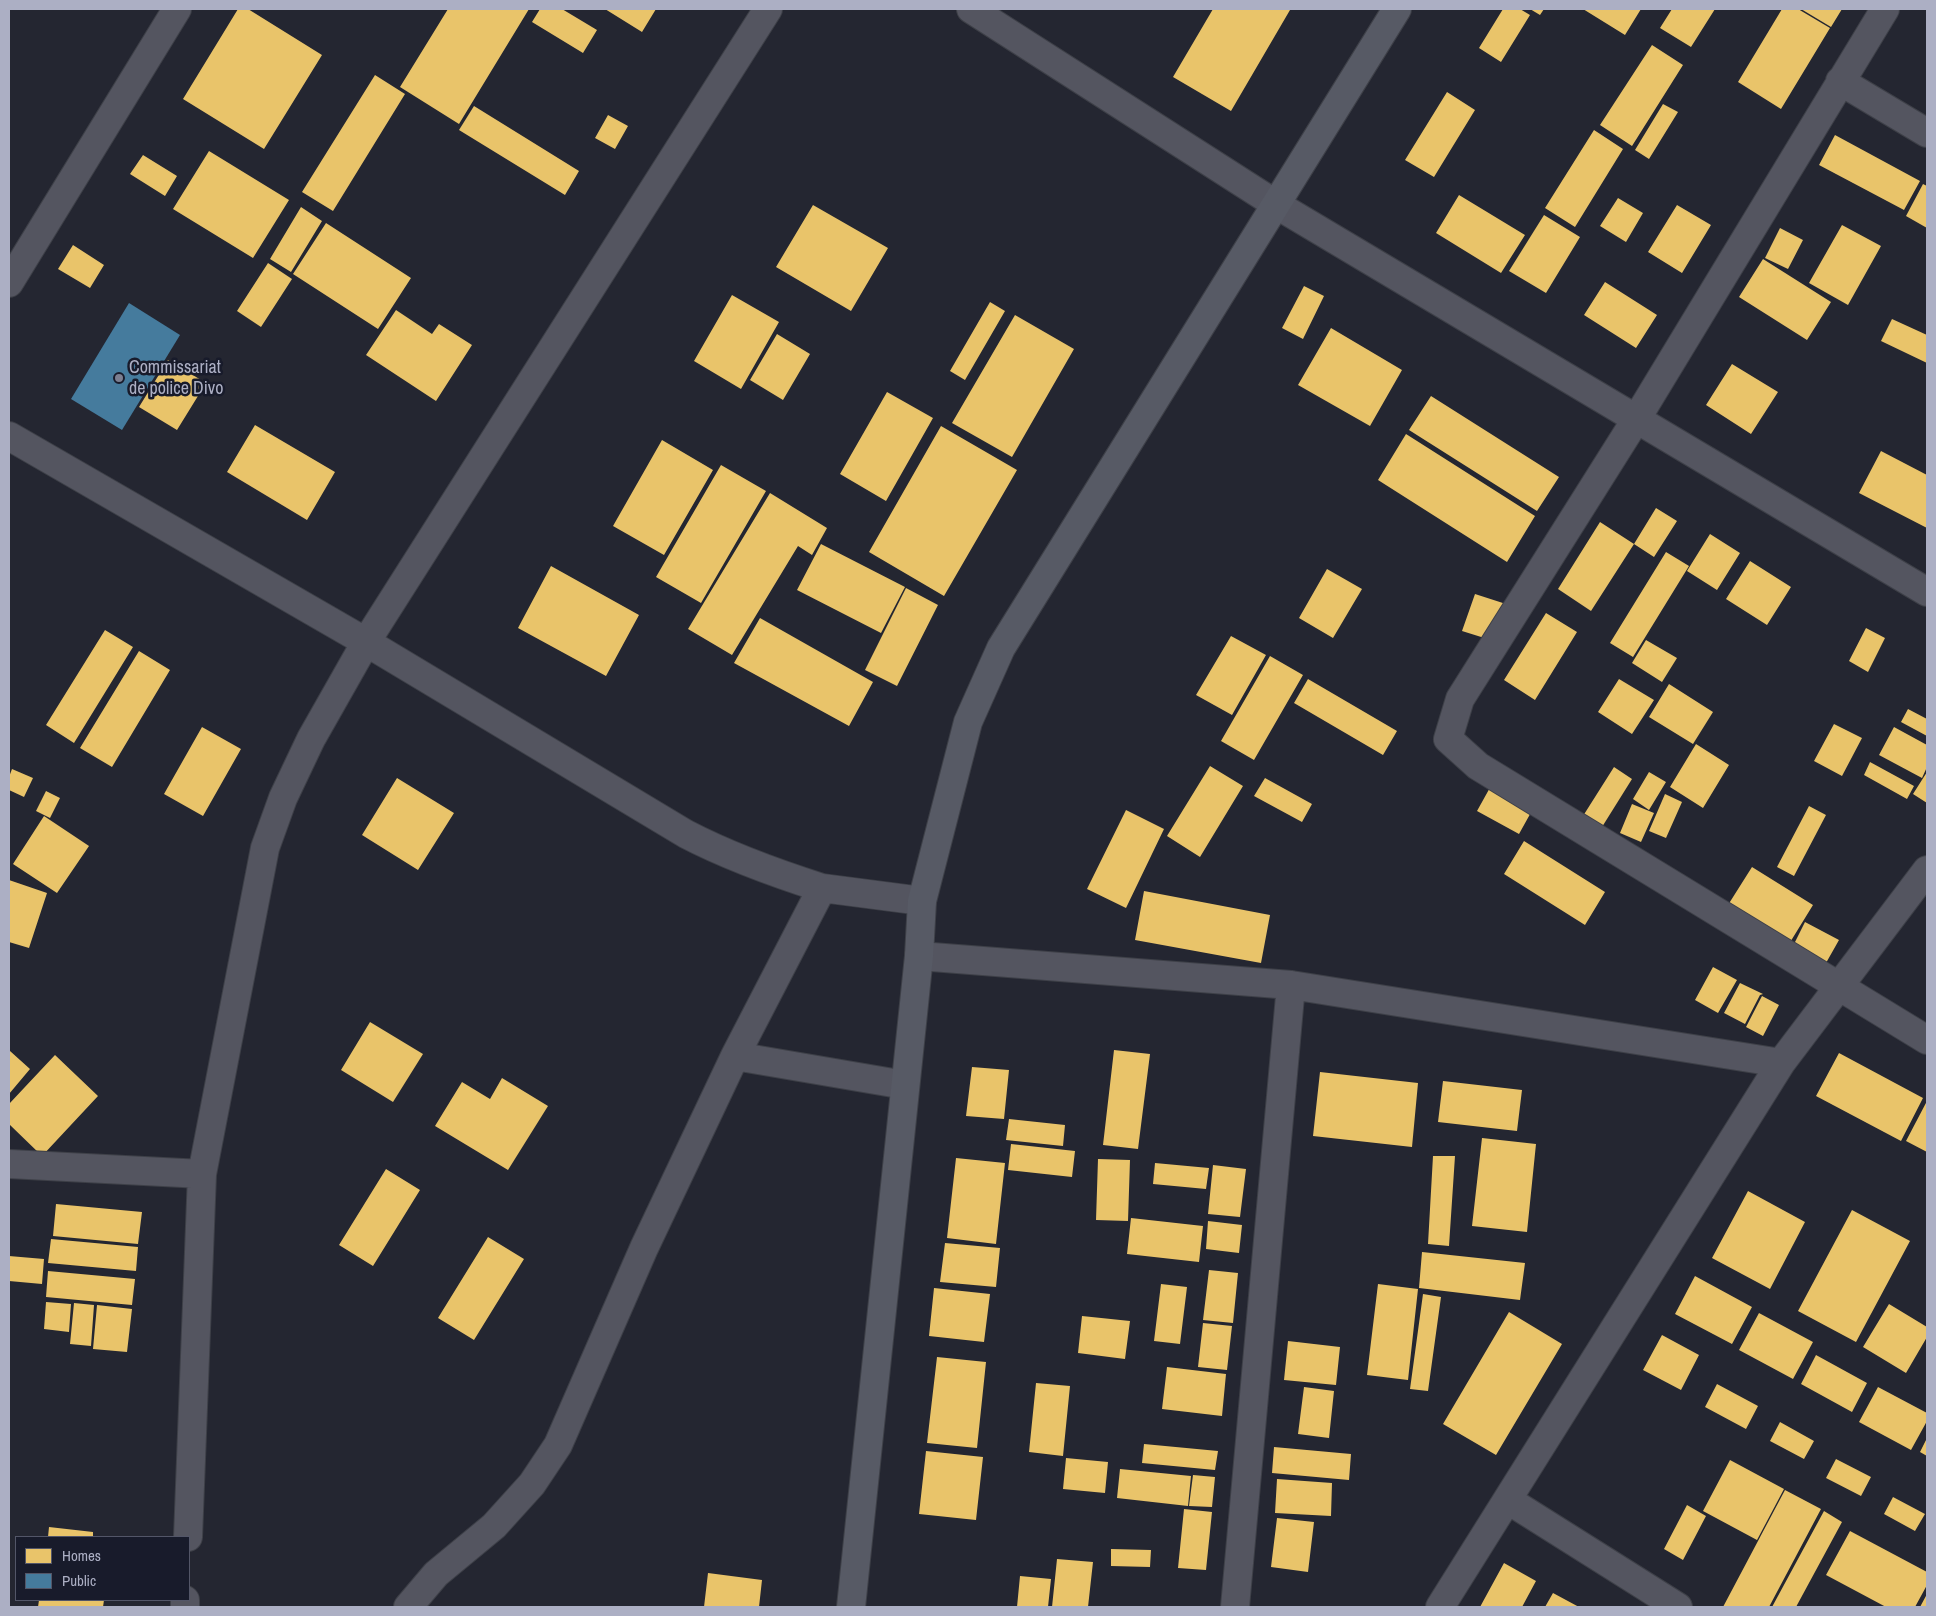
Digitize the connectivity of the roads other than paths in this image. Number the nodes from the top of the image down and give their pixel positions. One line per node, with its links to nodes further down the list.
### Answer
1 (177, 9): 9 (street)
2 (768, 9): 13 (street)
3 (971, 9): 8 (street)
4 (1397, 9): 8 (street)
5 (1885, 9): 6 (street)
6 (1840, 81): 7 (street); 10 (street)
7 (1927, 133)
8 (1277, 206): 10 (street); 16 (street)
9 (9, 283)
10 (1636, 418): 12 (street); 19 (street)
11 (9, 436): 13 (street)
12 (1927, 592)
13 (366, 642): 15 (street); 25 (street)
14 (1927, 870): 19 (street)
15 (822, 888): 16 (street); 21 (street)
16 (922, 901): 17 (street)
17 (919, 956): 18 (street); 23 (street)
18 (1291, 985): 22 (street); 30 (street)
19 (1839, 988): 20 (street); 22 (street)
20 (1927, 1040)
21 (735, 1056): 23 (street); 28 (street)
22 (1781, 1063): 26 (street)
23 (905, 1085): 29 (street)
24 (9, 1164): 25 (street)
25 (202, 1174): 27 (street)
26 (1508, 1500): 31 (street); 32 (street)
27 (188, 1536)
28 (408, 1607)
29 (851, 1607)
30 (1235, 1607)
31 (1440, 1607)
32 (1678, 1607)

